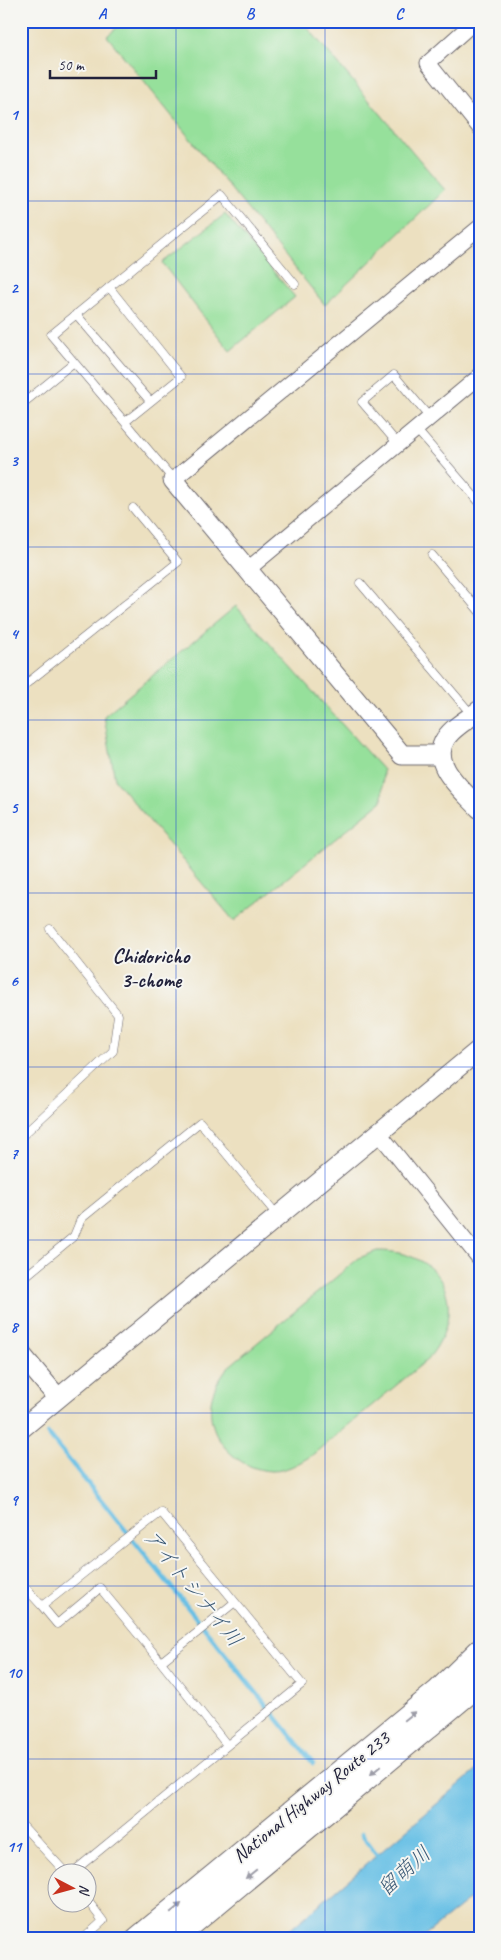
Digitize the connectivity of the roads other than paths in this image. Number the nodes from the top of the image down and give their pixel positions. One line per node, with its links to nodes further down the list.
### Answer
1 (475, 21): 2 (street)
2 (480, 128)
3 (480, 227): 15 (street)
4 (295, 284): 5 (lane)
5 (109, 287): 6 (lane); 9 (lane)
6 (76, 314): 7 (lane); 9 (lane)
7 (74, 362): 10 (lane); 12 (lane)
8 (480, 376): 11 (street)
9 (150, 401): 12 (lane)
10 (21, 405)
11 (430, 418): 13 (street); 14 (lane)
12 (125, 422): 15 (lane)
13 (416, 429): 14 (street); 16 (lane)
14 (398, 444): 19 (street)
15 (173, 480): 19 (street)
16 (480, 503)
17 (133, 508): 22 (lane)
18 (432, 555): 21 (lane)
19 (247, 570): 24 (street)
20 (360, 583): 23 (lane)
21 (480, 612)
22 (21, 688)
23 (476, 713): 24 (street)
24 (441, 755): 25 (street)
25 (480, 809)
26 (50, 929): 29 (lane)
27 (479, 1052): 28 (street)
28 (378, 1132): 30 (street); 31 (street)
29 (21, 1138)
30 (278, 1216): 32 (lane); 34 (street)
31 (480, 1259)
32 (21, 1280)
33 (21, 1354): 34 (street)
34 (58, 1398): 35 (street)
35 (21, 1429)
36 (21, 1583): 38 (lane)
37 (235, 1602): 38 (lane); 40 (lane); 42 (lane)
38 (42, 1606): 40 (lane)
39 (480, 1652): 48 (highway, National Highway Route 233, one-way to 39)
40 (161, 1662): 42 (lane)
41 (480, 1682): 49 (highway, National Highway Route 233, one-way to 49)
42 (228, 1745): 45 (lane)
43 (21, 1825): 44 (lane)
44 (56, 1862)
45 (85, 1862)
46 (96, 1912): 47 (lane)
47 (83, 1939)
48 (139, 1939)
49 (172, 1939)

